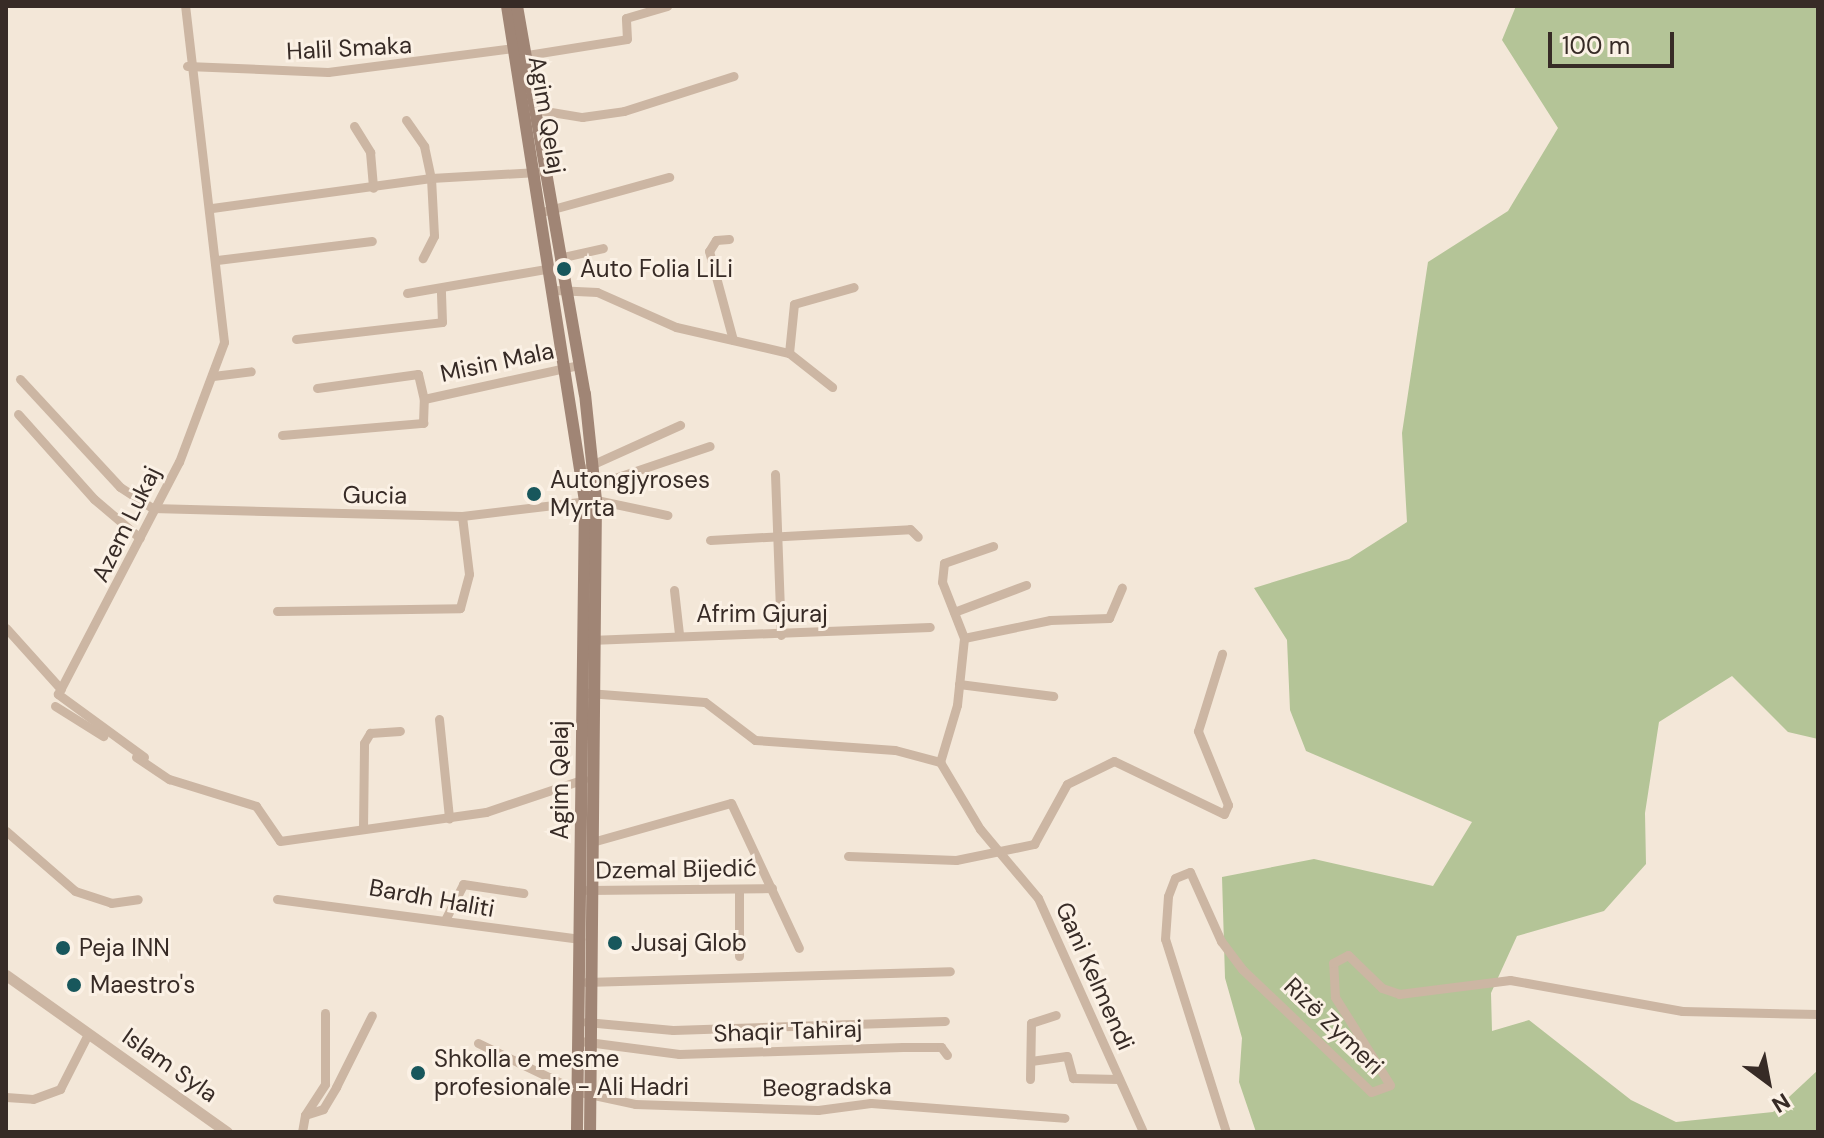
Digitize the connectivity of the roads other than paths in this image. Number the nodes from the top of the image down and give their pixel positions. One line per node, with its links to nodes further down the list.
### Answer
1 (185, 6): 5 (street, Azem Lukaj)
2 (667, 6): 4 (street, Halil Smaka)
3 (517, 7): 4 (main road, Agim Qelaj)
4 (518, 53): 5 (street, Halil Smaka); 7 (main road, Agim Qelaj)
5 (187, 66): 14 (street, Azem Lukaj)
6 (734, 76): 7 (street)
7 (529, 109): 10 (main road, Agim Qelaj)
8 (406, 120): 12 (street)
9 (354, 126): 13 (street)
10 (540, 172): 12 (street); 15 (main road, Agim Qelaj)
11 (669, 177): 15 (street)
12 (431, 178): 13 (street); 19 (street)
13 (373, 188): 14 (street)
14 (212, 208): 20 (street, Azem Lukaj)
15 (547, 212): 21 (main road, Agim Qelaj)
16 (729, 239): 27 (street)
17 (372, 241): 20 (street)
18 (603, 248): 21 (street)
19 (423, 258)
20 (217, 260): 31 (street, Azem Lukaj)
21 (555, 263): 23 (street); 24 (main road, Agim Qelaj)
22 (854, 287): 28 (street)
23 (441, 289): 25 (street); 26 (street)
24 (560, 289): 27 (street); 29 (main road, Agim Qelaj)
25 (407, 293)
26 (296, 339)
27 (733, 340): 28 (street)
28 (789, 353): 33 (street)
29 (573, 366): 35 (street, Misin Mala); 40 (main road, Agim Qelaj)
30 (251, 371): 31 (street)
31 (213, 376): 44 (street, Azem Lukaj)
32 (20, 379): 44 (street)
33 (832, 387)
34 (317, 388): 35 (street, Misin Mala)
35 (424, 399): 38 (street, Misin Mala)
36 (18, 414): 49 (street)
37 (680, 425): 40 (street)
38 (282, 435)
39 (710, 446): 42 (street)
40 (587, 467): 42 (main road, Agim Qelaj); 43 (main road, Agim Qelaj)
41 (775, 474): 47 (street)
42 (594, 485): 43 (main road, Agim Qelaj)
43 (590, 500): 45 (street); 46 (street, Gucia); 62 (main road, Agim Qelaj)
44 (152, 508): 46 (street, Gucia); 49 (street, Azem Lukaj)
45 (667, 515)
46 (462, 516): 55 (street)
47 (774, 537): 48 (street); 50 (street); 60 (street)
48 (918, 537)
49 (140, 538): 65 (street, Azem Lukaj)
50 (710, 540)
51 (993, 546): 56 (street)
52 (1026, 585): 56 (street)
53 (1122, 588): 61 (street)
54 (674, 590): 59 (street)
55 (277, 611)
56 (954, 612): 61 (street)
57 (930, 627): 60 (street, Afrim Gjuraj)
58 (6, 628): 65 (street)
59 (679, 634): 60 (street, Afrim Gjuraj); 62 (street, Afrim Gjuraj)
60 (781, 635)
61 (964, 638): 64 (street)
62 (589, 640): 66 (main road, Agim Qelaj)
63 (1222, 654): 78 (street)
64 (959, 684): 67 (street); 72 (street)
65 (61, 689): 71 (street)
66 (588, 693): 72 (street); 73 (main road, Agim Qelaj)
67 (1053, 696)
68 (55, 706): 75 (street)
69 (439, 719): 74 (street)
70 (400, 731): 75 (street)
71 (144, 757)
72 (940, 762): 78 (street, Gani Kelmendi)
73 (587, 779): 74 (street); 77 (main road, Agim Qelaj); 82 (main road, Agim Qelaj)
74 (449, 818): 75 (street)
75 (363, 829)
76 (6, 831): 84 (street)
77 (592, 842): 80 (street, Agim Qelaj); 82 (main road, Agim Qelaj)
78 (995, 846): 79 (street); 105 (street, Gani Kelmendi)
79 (848, 856)
80 (772, 888): 81 (street, Dzemal Bijedić); 88 (street, Agim Qelaj)
81 (739, 889): 82 (street, Dzemal Bijedić); 89 (street)
82 (587, 890): 87 (main road, Agim Qelaj); 92 (main road, Agim Qelaj)
83 (523, 893): 86 (street)
84 (138, 899)
85 (277, 899): 86 (street, Bardh Haliti)
86 (446, 918): 87 (street, Bardh Haliti)
87 (580, 939): 92 (main road, Agim Qelaj)
88 (799, 948)
89 (739, 956)
90 (950, 971): 92 (street)
91 (6, 975): 99 (street, Islam Syla)
92 (586, 982): 98 (main road, Agim Qelaj)
93 (325, 1013): 108 (street)
94 (1818, 1014): 115 (street, Rizë Zymeri)
95 (372, 1015): 108 (street)
96 (1056, 1015): 103 (street)
97 (945, 1021): 98 (street)
98 (586, 1022): 100 (main road, Agim Qelaj)
99 (88, 1034): 107 (street); 110 (street, Islam Syla)
100 (586, 1042): 102 (street, Shaqir Tahiraj); 106 (main road, Agim Qelaj)
101 (478, 1043): 106 (street)
102 (947, 1055)
103 (1031, 1061): 104 (street); 105 (street)
104 (1030, 1079)
105 (1118, 1079): 114 (street, Gani Kelmendi)
106 (586, 1094): 109 (street, Beogradska); 112 (main road, Agim Qelaj); 113 (main road, Agim Qelaj)
107 (6, 1097)
108 (305, 1115): 111 (street)
109 (1064, 1118)
110 (227, 1132)
111 (302, 1132)
112 (577, 1132)
113 (590, 1132)
114 (1143, 1132)
115 (1226, 1132)

